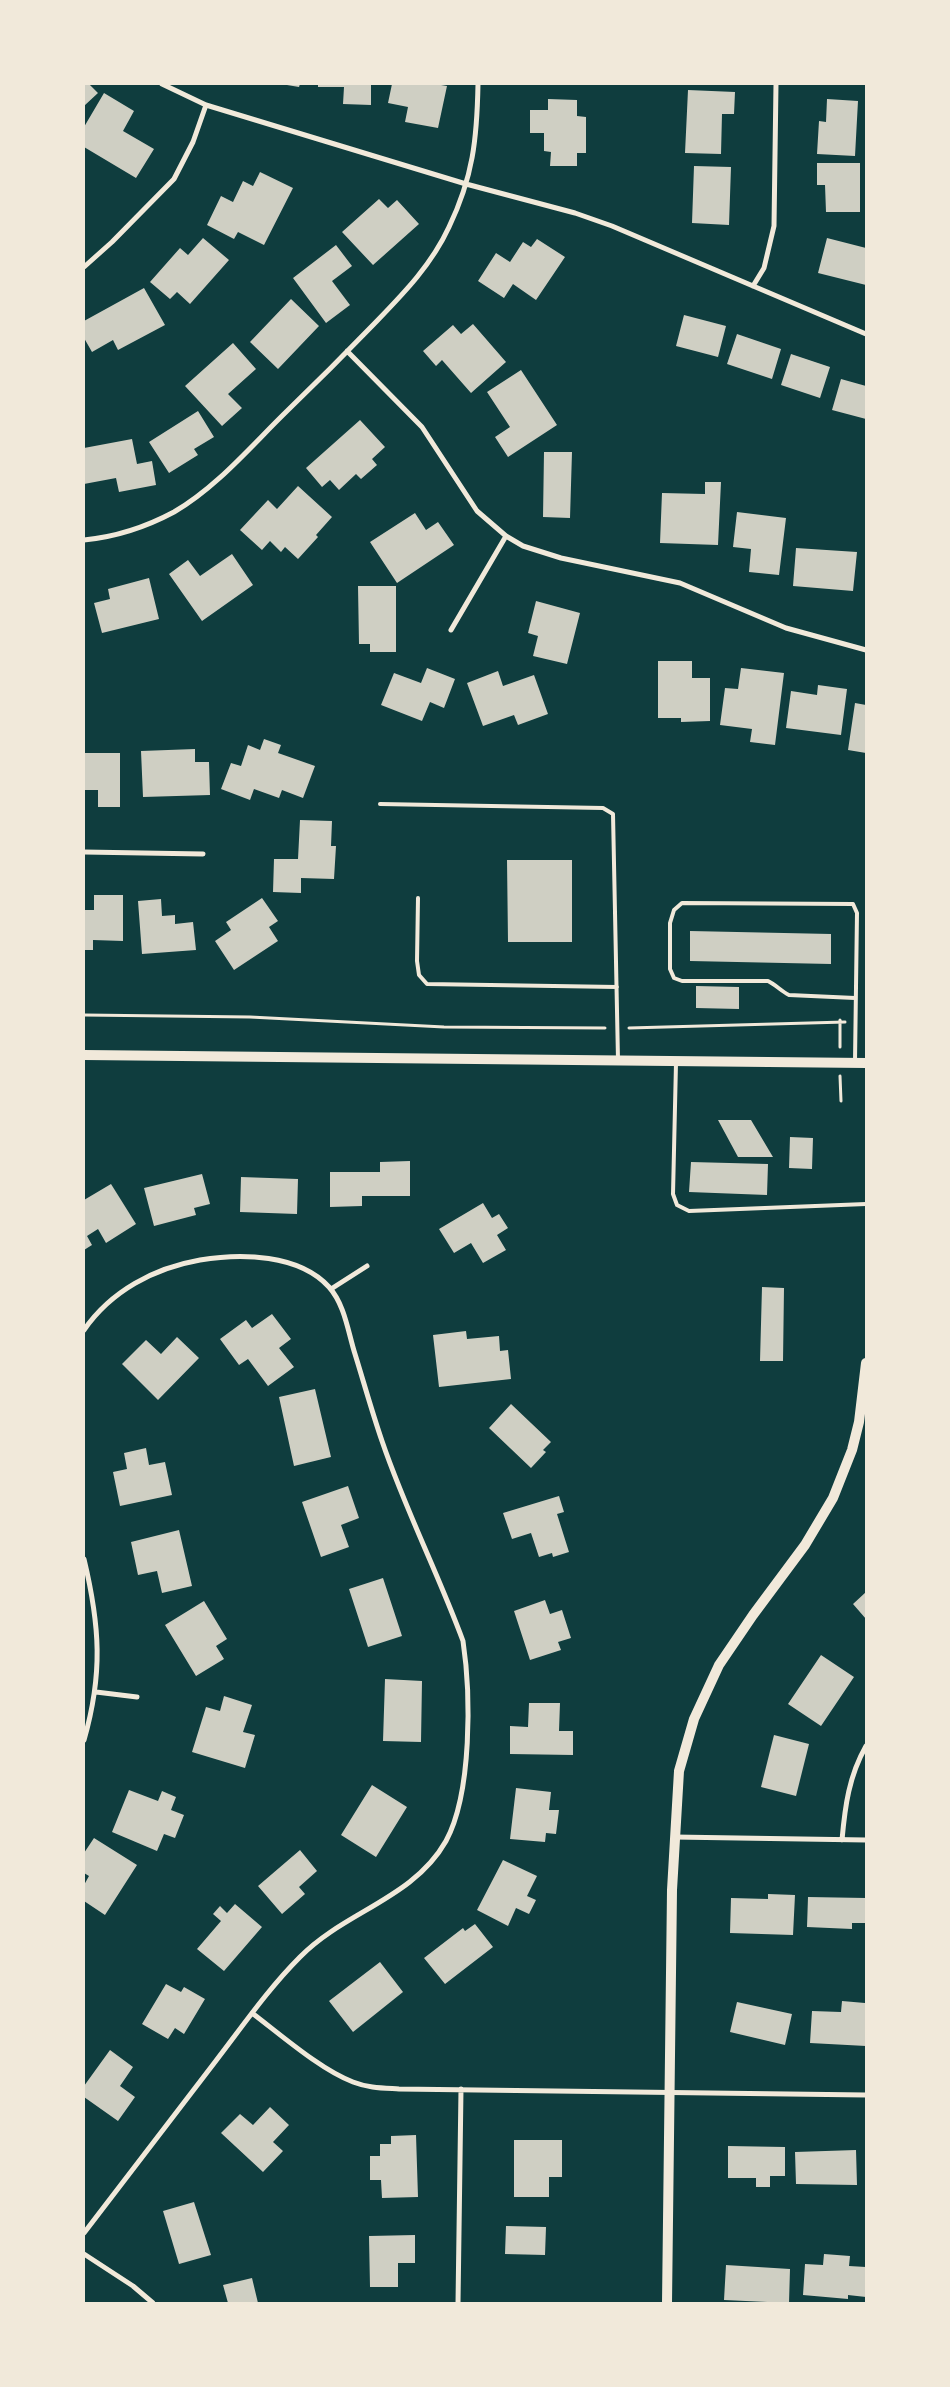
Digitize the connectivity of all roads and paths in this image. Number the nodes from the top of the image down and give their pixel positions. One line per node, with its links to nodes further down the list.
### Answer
1 (162, 84): 4 (street)
2 (478, 84): 5 (street)
3 (776, 84): 7 (street)
4 (206, 105): 5 (street); 6 (street)
5 (466, 184): 7 (street); 9 (street)
6 (84, 267)
7 (753, 286): 8 (street)
8 (866, 334)
9 (347, 352): 10 (street); 11 (street)
10 (506, 536): 12 (street); 13 (street)
11 (84, 540)
12 (451, 630)
13 (866, 650)
14 (380, 804): 18 (lane)
15 (84, 852): 16 (street)
16 (203, 854)
17 (418, 898): 18 (lane)
18 (617, 986): 22 (lane)
19 (855, 998): 19 (lane); 26 (lane)
20 (84, 1015): 22 (path)
21 (840, 1020): 22 (path)
22 (618, 1028): 24 (lane)
23 (84, 1055): 24 (main road)
24 (618, 1060): 25 (main road)
25 (676, 1061): 26 (main road); 28 (lane)
26 (854, 1063): 27 (main road)
27 (866, 1063)
28 (866, 1204)
29 (367, 1266): 30 (street)
30 (330, 1289): 31 (street); 41 (street)
31 (84, 1330)
32 (866, 1363): 38 (main road)
33 (84, 1559): 34 (street)
34 (96, 1692): 35 (street); 36 (street)
35 (137, 1697)
36 (84, 1740)
37 (866, 1746): 39 (street)
38 (674, 1837): 39 (street); 43 (main road)
39 (842, 1840): 40 (street)
40 (866, 1840)
41 (252, 2013): 42 (street); 45 (street)
42 (461, 2089): 43 (street); 48 (street)
43 (670, 2092): 44 (street); 49 (main road)
44 (866, 2095)
45 (84, 2233)
46 (84, 2254): 47 (street)
47 (154, 2303)
48 (458, 2303)
49 (666, 2303)

